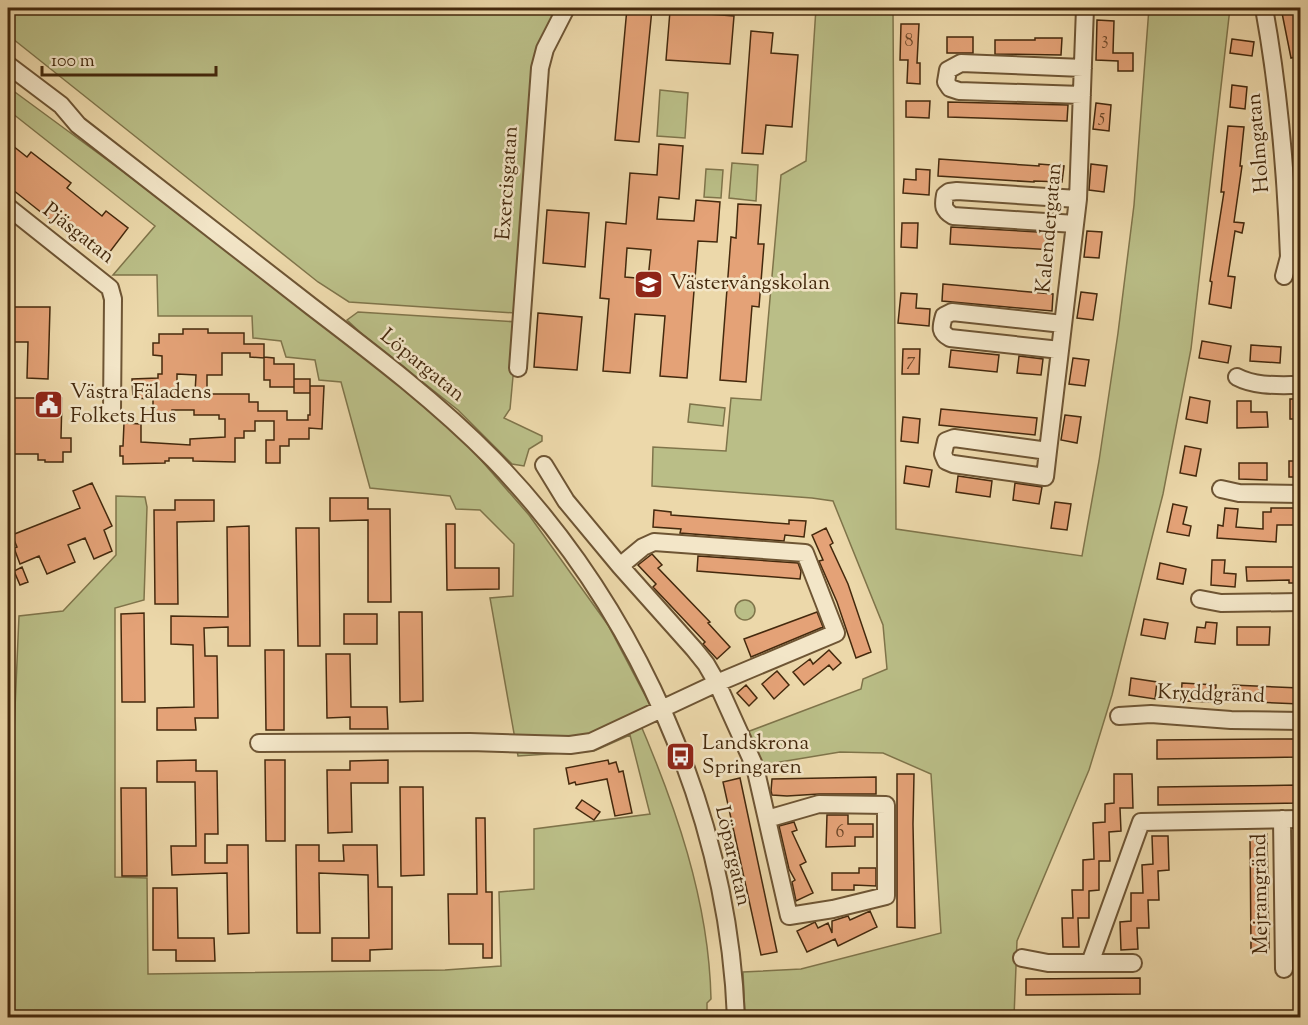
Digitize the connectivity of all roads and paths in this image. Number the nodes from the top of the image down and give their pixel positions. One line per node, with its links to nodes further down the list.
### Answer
1 (566, 8): 15 (street, Exercisgatan)
2 (1085, 8): 5 (street, Kalendergatan)
3 (1264, 8): 12 (street, Holmgatan)
4 (8, 65): 8 (street, Löpargatan)
5 (1083, 68): 7 (street, Kalendergatan); 7 (street)
6 (8, 78): 8 (street, Löpargatan)
7 (1082, 95): 9 (street, Kalendergatan)
8 (78, 125): 27 (street, Löpargatan)
9 (1078, 199): 11 (street, Kalendergatan); 11 (street)
10 (8, 207): 18 (street, Pjäsgatan)
11 (1075, 224): 13 (street, Kalendergatan)
12 (1284, 276)
13 (1063, 324): 14 (street, Kalendergatan); 14 (street)
14 (1060, 350): 19 (street, Kalendergatan)
15 (518, 368)
16 (1237, 377): 17 (street)
17 (1300, 385)
18 (112, 410)
19 (1048, 451): 19 (street, Kalendergatan)
20 (544, 465): 23 (street)
21 (1221, 489): 22 (street)
22 (1300, 494)
23 (620, 566): 26 (street); 26 (street)
24 (1200, 599): 25 (street)
25 (1300, 602)
26 (717, 683): 27 (street); 31 (street)
27 (662, 710): 30 (street); 38 (street, Löpargatan)
28 (1119, 716): 29 (street, Kryddgränd)
29 (1300, 721)
30 (259, 743)
31 (767, 819): 31 (street)
32 (1282, 819): 33 (street); 35 (street); 37 (street, Mejramgränd)
33 (1300, 819)
34 (1022, 958): 35 (street)
35 (1090, 963): 36 (street)
36 (1133, 963)
37 (1284, 969)
38 (736, 1017)

